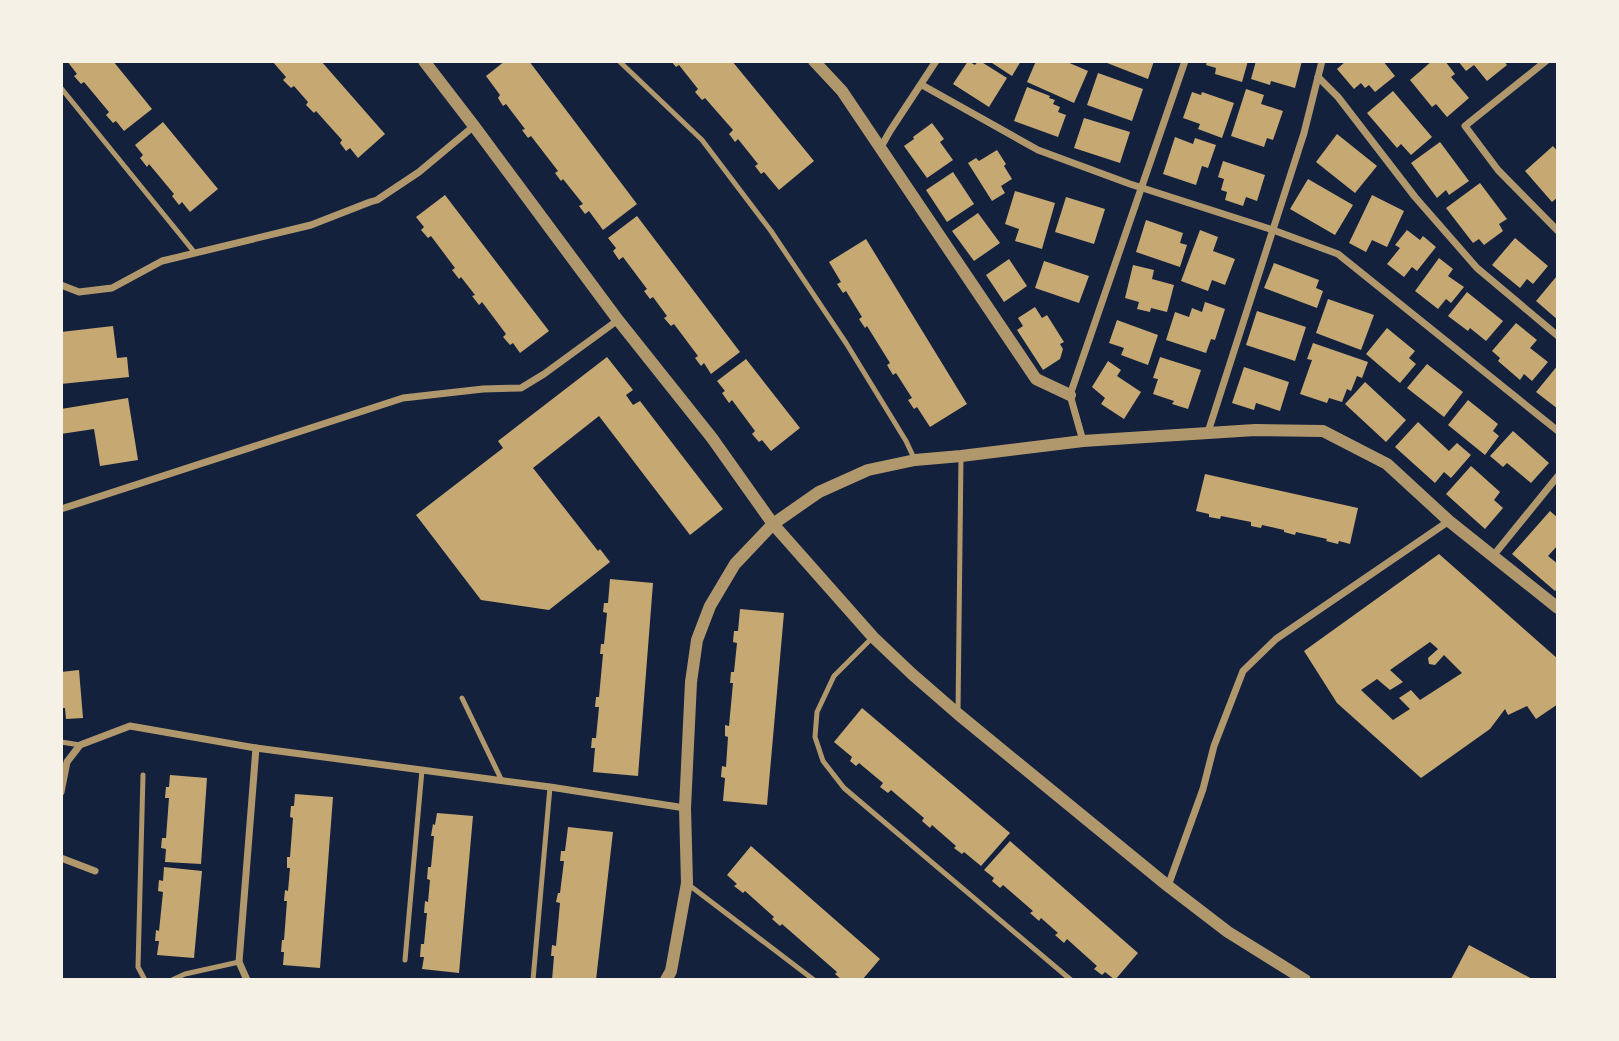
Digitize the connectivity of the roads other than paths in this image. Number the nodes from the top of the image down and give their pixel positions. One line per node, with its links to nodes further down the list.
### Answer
1 (424, 61): 11 (street)
2 (619, 61): 25 (lane)
3 (814, 61): 12 (street)
4 (936, 61): 9 (street)
5 (1185, 61): 13 (street)
6 (1322, 61): 8 (street)
7 (1546, 61): 15 (street)
8 (1318, 77): 14 (street); 19 (street)
9 (922, 85): 12 (street); 13 (street)
10 (61, 88): 16 (lane)
11 (474, 125): 16 (street); 18 (street)
12 (881, 148): 20 (street)
13 (1141, 188): 14 (street); 20 (street)
14 (1273, 230): 21 (street); 22 (street)
15 (1558, 231)
16 (194, 253): 17 (street)
17 (61, 285)
18 (618, 320): 27 (street); 29 (street)
19 (1558, 336)
20 (1070, 395): 23 (street)
21 (1558, 431)
22 (1208, 432): 23 (street); 28 (street)
23 (1083, 441): 24 (street)
24 (961, 456): 25 (street); 34 (lane)
25 (915, 460): 29 (street)
26 (1558, 476): 30 (street)
27 (61, 509)
28 (1449, 521): 30 (street); 47 (street)
29 (773, 524): 32 (street); 43 (street)
30 (1493, 556): 31 (street)
31 (1558, 608)
32 (873, 637): 34 (street); 56 (lane)
33 (462, 698): 40 (lane)
34 (958, 714): 47 (street)
35 (61, 742): 36 (lane)
36 (80, 745): 37 (street); 42 (street)
37 (256, 748): 38 (street); 49 (street)
38 (422, 770): 40 (street); 48 (lane)
39 (143, 775): 50 (lane)
40 (502, 781): 41 (street)
41 (550, 787): 43 (street); 53 (lane)
42 (61, 792)
43 (685, 808): 46 (street)
44 (61, 858): 45 (street)
45 (95, 871)
46 (687, 883): 54 (street); 55 (lane)
47 (1168, 886): 57 (street)
48 (405, 960)
49 (239, 962): 51 (lane); 52 (street)
50 (145, 980)
51 (172, 980)
52 (247, 980)
53 (533, 980)
54 (666, 980)
55 (814, 980)
56 (1071, 980)
57 (1305, 980)

